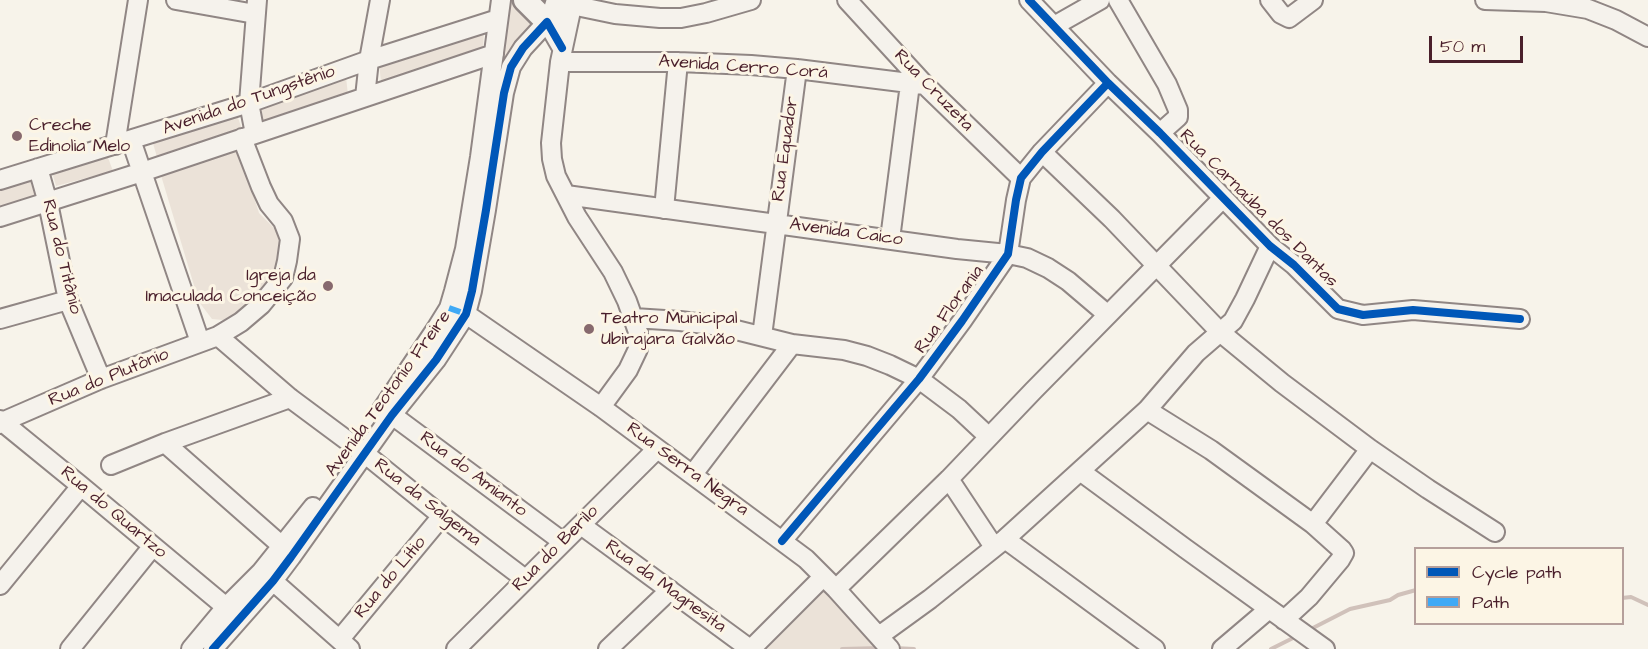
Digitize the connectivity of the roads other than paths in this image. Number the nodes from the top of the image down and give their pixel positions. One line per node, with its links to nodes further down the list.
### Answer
1 (138, 0): 31 (street)
2 (176, 0): 15 (street)
3 (380, 0): 22 (street)
4 (501, 0): 16 (street, Avenida Teotonio Freire)
5 (525, 0): 17 (main road)
6 (751, 0): 14 (street)
7 (847, 0): 26 (street, Rua Cruzeta)
8 (1029, 0): 18 (street, Rua Carnaúba dos Dantas)
9 (1100, 0): 18 (street)
10 (1118, 0): 29 (street)
11 (1270, 0): 12 (street)
12 (1313, 0)
13 (1485, 0): 19 (street)
14 (563, 3): 17 (main road, Avenida Teotonio Freire); 21 (street)
15 (256, 7): 28 (street, Rua do Plutônio)
16 (498, 19): 20 (street, Avenida Teotonio Freire); 22 (street, Avenida do Tungstênio)
17 (547, 22): 21 (street); 34 (street, Avenida Teotonio Freire)
18 (1054, 26): 25 (street, Rua Carnaúba dos Dantas)
19 (1648, 37)
20 (494, 54): 27 (street, Avenida do Tungstênio); 34 (street, Avenida Teotonio Freire)
21 (561, 55): 23 (street, Avenida Cerro Corá); 38 (street)
22 (369, 60): 27 (street); 28 (street, Avenida do Tungstênio)
23 (678, 62): 24 (street, Avenida Cerro Corá); 41 (street)
24 (797, 69): 26 (street, Avenida Cerro Corá); 43 (street, Rua Equador)
25 (1108, 83): 29 (street, Rua Carnaúba dos Dantas); 32 (street, Rua Florania)
26 (918, 85): 36 (street, Rua Cruzeta); 44 (street)
27 (365, 98): 30 (street, Avenida do Tungstênio)
28 (249, 103): 30 (street, Rua do Plutônio); 31 (street, Avenida do Tungstênio)
29 (1160, 133): 39 (street, Rua Carnaúba dos Dantas)
30 (249, 136): 35 (street, Avenida do Tungstênio); 55 (street, Rua do Plutônio)
31 (123, 142): 33 (street, Avenida do Tungstênio); 35 (street)
32 (1042, 152): 36 (street, Rua Florania); 47 (street)
33 (38, 168): 37 (street, Avenida do Tungstênio); 40 (street, Rua do Titânio)
34 (485, 170): 49 (street, Avenida Teotonio Freire); 64 (street, Avenida Teotonio Freire)
35 (142, 172): 40 (street, Avenida do Tungstênio); 57 (street)
36 (1021, 178): 46 (street, Rua Florania)
37 (0, 180)
38 (567, 195): 41 (street, Avenida Caico); 51 (street)
39 (1223, 198): 45 (street, Rua Carnaúba dos Dantas); 47 (street)
40 (48, 202): 42 (street, Avenida do Tungstênio); 48 (street, Rua do Titânio)
41 (664, 209): 43 (street, Avenida Caico)
42 (0, 217)
43 (776, 224): 44 (street, Avenida Caico); 56 (street, Rua Equador)
44 (890, 239): 46 (street, Avenida Caico)
45 (1270, 246): 53 (street, Rua Carnaúba dos Dantas); 54 (street)
46 (1008, 254): 50 (street, Avenida Caico); 60 (street, Rua Florania)
47 (1157, 266): 50 (street); 54 (street)
48 (68, 300): 52 (street); 59 (street, Rua do Titânio)
49 (466, 314): 62 (street, Rua Serra Negra); 64 (street, Avenida Teotonio Freire)
50 (1108, 315): 66 (street)
51 (634, 318): 56 (street); 62 (street)
52 (0, 319)
53 (1520, 319)
54 (1220, 332): 63 (street); 69 (street)
55 (218, 336): 57 (street, Rua do Plutônio); 61 (street, Rua da Salgema)
56 (762, 336): 58 (street)
57 (200, 342): 59 (street, Rua do Plutônio)
58 (792, 344): 60 (street); 73 (street)
59 (101, 379): 65 (street, Rua do Plutônio)
60 (919, 379): 66 (street); 80 (street, Rua Florania)
61 (290, 398): 67 (street); 70 (street, Rua da Salgema)
62 (601, 407): 68 (street, Rua Serra Negra)
63 (1147, 410): 72 (street); 78 (street)
64 (387, 411): 70 (street, Avenida Teotonio Freire); 81 (street, Rua do Amianto)
65 (1, 422): 75 (street, Rua do Quartzo)
66 (989, 437): 74 (street)
67 (165, 443): 71 (street); 84 (street)
68 (657, 448): 73 (street, Rua Serra Negra); 77 (street, Rua do Berilo)
69 (1370, 449): 78 (street); 79 (street)
70 (361, 450): 76 (street, Rua da Salgema); 84 (street, Avenida Teotonio Freire); 85 (street, Avenida Teotonio Freire)
71 (111, 465)
72 (1080, 471): 82 (street); 91 (street)
73 (693, 474): 80 (street, Rua Serra Negra)
74 (949, 479): 82 (street); 87 (street)
75 (81, 486): 83 (street, Rua do Quartzo); 88 (street)
76 (441, 516): 86 (street, Rua da Salgema); 93 (street, Rua do Lítio)
77 (581, 525): 81 (street, Rua do Berilo); 89 (street, Rua da Magnesita)
78 (1313, 525): 91 (street)
79 (1495, 532)
80 (782, 541): 87 (street, Rua Serra Negra)
81 (563, 542): 86 (street, Rua do Berilo)
82 (999, 543): 92 (street); 101 (street)
83 (153, 546): 90 (street, Rua do Quartzo); 96 (street)
84 (282, 546): 85 (street, Avenida Teotonio Freire)
85 (267, 576): 90 (street, Avenida Teotonio Freire); 93 (street); 97 (street, Avenida Teotonio Freire)
86 (525, 579): 98 (street, Rua do Berilo)
87 (830, 583): 92 (street, Rua Serra Negra); 100 (street)
88 (0, 585)
89 (670, 590): 99 (street); 100 (street, Rua da Magnesita)
90 (226, 607): 95 (street, Avenida Teotonio Freire)
91 (1276, 614): 94 (street); 102 (street)
92 (885, 643)
93 (345, 644)
94 (1317, 647)
95 (193, 648)
96 (70, 649)
97 (213, 649)
98 (456, 649)
99 (608, 649)
100 (750, 649)
101 (1155, 649)
102 (1222, 649)

